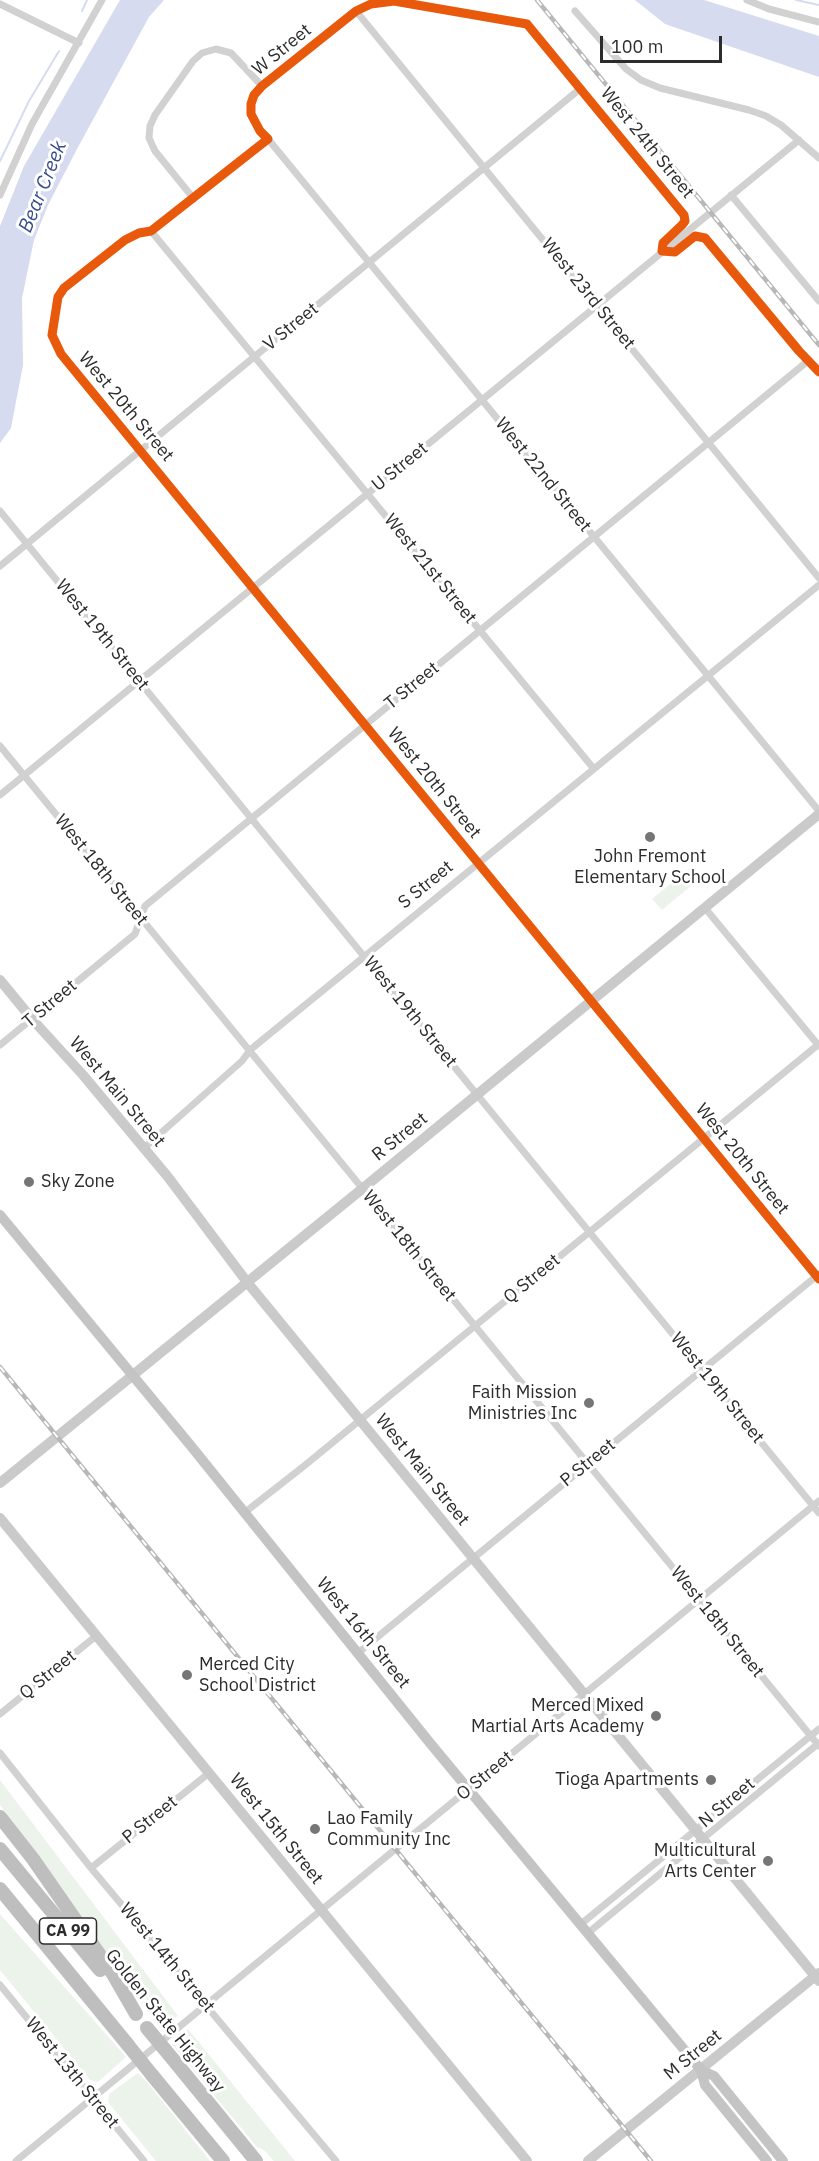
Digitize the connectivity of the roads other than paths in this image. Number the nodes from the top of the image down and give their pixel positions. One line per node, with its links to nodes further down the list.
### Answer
1 (102, 0): 8 (street)
2 (747, 0): 6 (street)
3 (0, 4): 8 (street)
4 (356, 11): 7 (street, W Street); 9 (street, W Street); 14 (street, West 23rd Street)
5 (575, 12): 12 (street)
6 (819, 22)
7 (527, 24): 10 (street, West 24th Street)
8 (79, 43): 15 (street)
9 (262, 86): 11 (street, W Street); 17 (street)
10 (581, 88): 14 (street, V Street); 19 (street, West 24th Street)
11 (268, 139): 17 (street); 20 (street, West 22nd Street)
12 (799, 140): 13 (street); 16 (street, U Street)
13 (819, 158)
14 (484, 168): 20 (street, V Street); 22 (street, West 23rd Street)
15 (0, 195)
16 (731, 195): 19 (street, U Street); 21 (street)
17 (194, 199): 18 (street)
18 (151, 231): 23 (street, West 21st Street); 28 (street, West 20th Street)
19 (663, 251): 22 (street, U Street); 24 (street)
20 (369, 262): 23 (street, V Street); 26 (street, West 22nd Street)
21 (819, 301)
22 (597, 306): 26 (street, U Street); 27 (street, West 23rd Street)
23 (255, 357): 28 (street, V Street); 29 (street, West 21st Street)
24 (809, 360): 25 (street); 27 (street, T Street)
25 (819, 372)
26 (482, 400): 29 (street, U Street); 31 (street, West 22nd Street)
27 (708, 442): 31 (street, T Street); 34 (street, West 23rd Street)
28 (140, 450): 32 (street, V Street); 36 (street, West 20th Street)
29 (368, 494): 36 (street, U Street); 37 (street, West 21st Street)
30 (0, 511): 32 (street, West 19th Street)
31 (594, 537): 37 (street, T Street); 38 (street, West 22nd Street)
32 (27, 543): 33 (street, V Street); 39 (street, West 19th Street)
33 (0, 566)
34 (819, 578)
35 (819, 585): 38 (street, S Street)
36 (253, 588): 39 (street, U Street); 40 (street, West 20th Street)
37 (480, 630): 40 (street, T Street); 42 (street, West 21st Street)
38 (708, 675): 42 (street, S Street); 45 (street, West 22nd Street)
39 (140, 680): 43 (street, U Street); 46 (street, West 19th Street)
40 (365, 725): 46 (street, T Street); 47 (street, West 20th Street)
41 (0, 746): 43 (street, West 18th Street)
42 (594, 769): 47 (street, S Street)
43 (24, 775): 44 (street, U Street); 49 (street, West 18th Street)
44 (0, 795)
45 (819, 813): 48 (street, R Street)
46 (251, 818): 49 (street, T Street); 50 (street, West 19th Street)
47 (478, 863): 50 (street, S Street); 52 (street, West 20th Street)
48 (705, 908): 52 (street, R Street); 55 (street)
49 (141, 919): 53 (street, T Street); 56 (street, West 18th Street)
50 (364, 957): 56 (street, S Street); 57 (street, West 19th Street)
51 (0, 980): 53 (street, West Main Street)
52 (591, 1001): 57 (street, R Street); 58 (street, West 20th Street)
53 (32, 1019): 54 (street, T Street); 59 (street, West Main Street)
54 (0, 1045)
55 (819, 1045): 58 (street, Q Street)
56 (250, 1050): 59 (street, S Street); 60 (street, West 18th Street)
57 (477, 1095): 60 (street, R Street); 62 (street, West 19th Street)
58 (704, 1139): 62 (street, Q Street); 63 (street, West 20th Street)
59 (144, 1148): 64 (street, West Main Street)
60 (362, 1189): 64 (street, R Street); 65 (street, West 18th Street)
61 (0, 1215): 67 (main road, West 16th Street)
62 (590, 1232): 65 (street, Q Street); 66 (street, West 19th Street)
63 (818, 1276): 66 (street, P Street)
64 (247, 1282): 67 (street, R Street); 68 (street, West Main Street)
65 (475, 1326): 68 (street, Q Street); 69 (street, West 18th Street)
66 (702, 1370): 69 (street, P Street); 71 (street, West 19th Street)
67 (132, 1376): 70 (street, R Street); 72 (main road, West 16th Street)
68 (360, 1420): 72 (street, Q Street); 75 (street, West Main Street)
69 (587, 1464): 75 (street, P Street); 76 (street, West 18th Street)
70 (0, 1483)
71 (816, 1504): 73 (street, West 19th Street); 76 (street, O Street)
72 (244, 1513): 78 (main road, West 16th Street)
73 (819, 1513)
74 (0, 1518): 77 (street, West 15th Street)
75 (473, 1558): 78 (street, P Street); 79 (street, West Main Street)
76 (698, 1600): 79 (street, O Street); 82 (street, West 18th Street)
77 (96, 1636): 80 (street, Q Street); 85 (street, West 15th Street)
78 (358, 1653): 86 (main road, West 16th Street)
79 (585, 1694): 86 (street, O Street); 88 (street, West Main Street)
80 (0, 1714)
81 (819, 1729): 82 (street, N Street)
82 (810, 1736): 83 (street, West 18th Street); 88 (street, N Street)
83 (819, 1745): 89 (street, N Street)
84 (0, 1753): 91 (street, West 14th Street)
85 (209, 1773): 91 (street, P Street); 94 (street, West 15th Street)
86 (469, 1790): 94 (street, O Street); 95 (main road, West 16th Street)
87 (0, 1817): 100 (highway)
88 (696, 1830): 89 (street, West Main Street); 95 (street, N Street)
89 (703, 1839): 95 (street, N Street); 96 (street, West Main Street)
90 (0, 1849): 100 (highway, Golden State Highway / CA 99)
91 (91, 1868): 99 (street, West 14th Street)
92 (0, 1888): 98 (highway, CA 99)
93 (0, 1902): 98 (highway)
94 (321, 1911): 99 (street, O Street); 108 (street, West 15th Street)
95 (584, 1928): 101 (main road, West 16th Street)
96 (818, 1977): 101 (street, M Street)
97 (0, 1985): 102 (street, West 13th Street)
98 (88, 1996): 105 (highway, CA 99, bridge)
99 (207, 2005): 102 (street, O Street); 107 (street, West 14th Street)
100 (136, 2014): 106 (highway, Golden State Highway / CA 99, bridge)
101 (701, 2070): 109 (street, M Street); 110 (main road, West 16th Street); 111 (main road, West 16th Street)
102 (93, 2099): 103 (street); 104 (street, West 13th Street)
103 (16, 2161)
104 (144, 2161)
105 (223, 2161)
106 (256, 2161)
107 (336, 2161)
108 (527, 2161)
109 (588, 2161)
110 (767, 2161)
111 (783, 2161)

